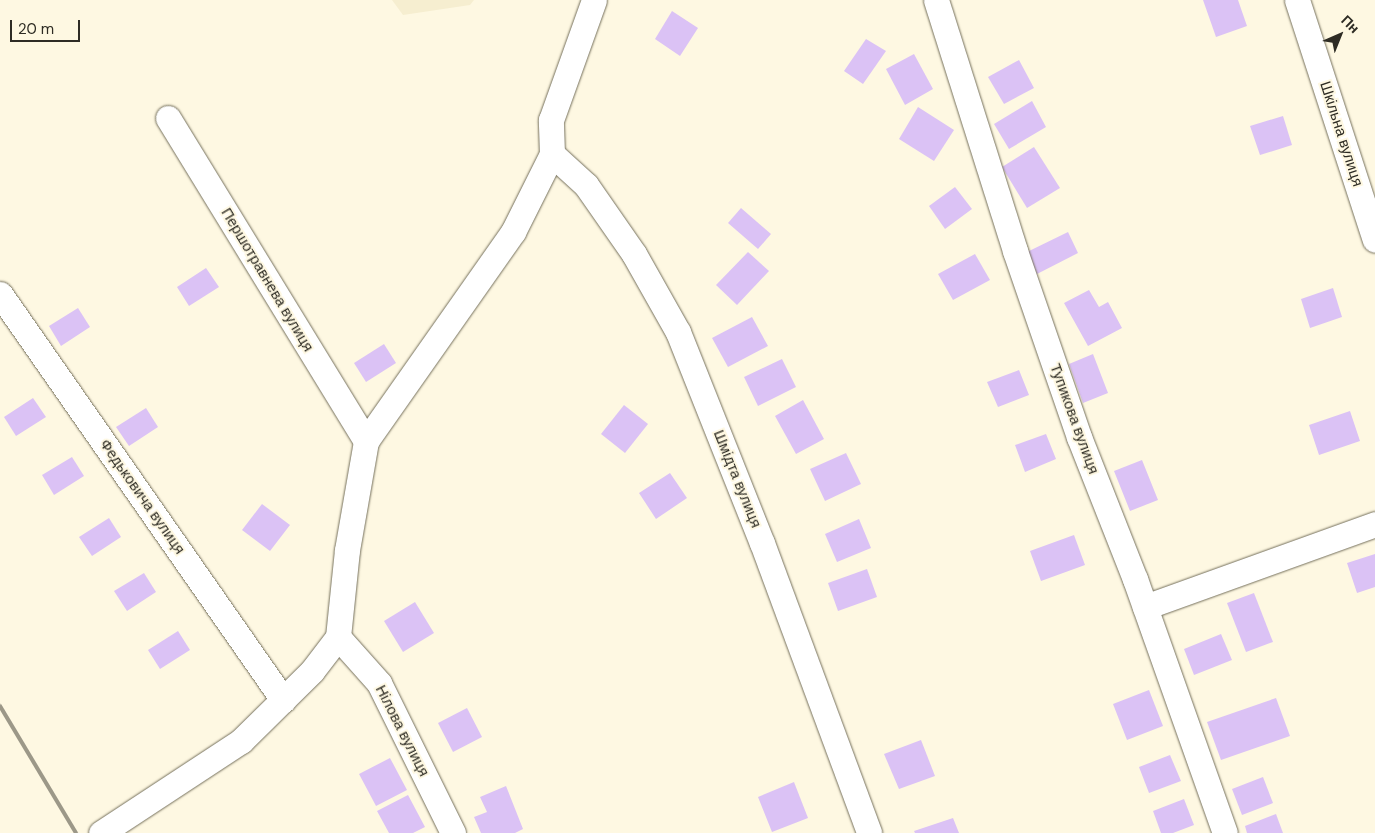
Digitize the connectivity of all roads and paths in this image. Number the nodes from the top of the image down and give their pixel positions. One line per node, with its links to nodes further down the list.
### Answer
1 (594, 0): 5 (street)
2 (936, 0): 10 (street, Тупикова вулиця)
3 (1297, 0): 6 (street, Шкільна вулиця)
4 (168, 118): 8 (street, Першотравнева вулиця)
5 (552, 154): 8 (street); 15 (street, Шмідта вулиця)
6 (1375, 240)
7 (0, 294): 12 (street, Федьковича вулиця)
8 (366, 441): 11 (street)
9 (1375, 524): 10 (street)
10 (1145, 607): 16 (street, Тупикова вулиця)
11 (338, 637): 12 (street); 14 (street, Нілова вулиця)
12 (283, 700): 13 (street)
13 (101, 833)
14 (453, 833)
15 (869, 833)
16 (1225, 833)

